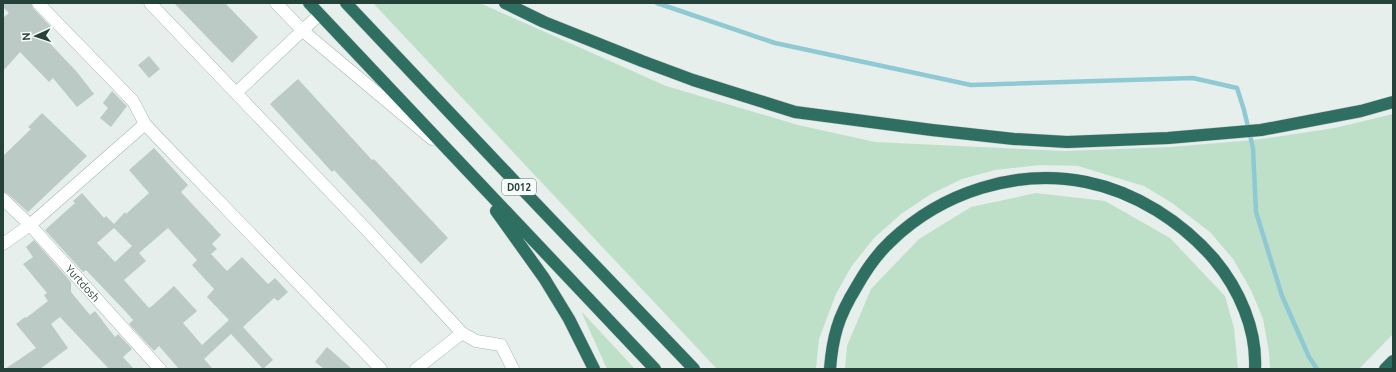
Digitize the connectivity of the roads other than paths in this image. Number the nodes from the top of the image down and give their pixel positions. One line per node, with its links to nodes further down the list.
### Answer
1 (38, 3): 11 (street)
2 (150, 3): 9 (street)
3 (276, 3): 8 (street)
4 (309, 3): 7 (highway, D012)
5 (346, 3): 24 (highway, D012)
6 (505, 3): 10 (highway)
7 (320, 14): 8 (street); 12 (highway, D012)
8 (302, 31): 9 (street); 12 (street)
9 (236, 93): 16 (street)
10 (1393, 102)
11 (145, 124): 14 (street); 19 (street)
12 (459, 162): 22 (highway); 23 (highway, D012)
13 (3, 199): 14 (street, Yurtdosh)
14 (30, 225): 15 (street); 18 (street, Yurtdosh)
15 (3, 244)
16 (462, 333): 20 (street); 21 (street)
17 (1393, 361): 27 (highway)
18 (160, 369)
19 (381, 369)
20 (416, 369)
21 (513, 369)
22 (594, 369)
23 (655, 369)
24 (694, 369)
25 (830, 369): 26 (highway)
26 (1255, 369)
27 (1385, 369)

